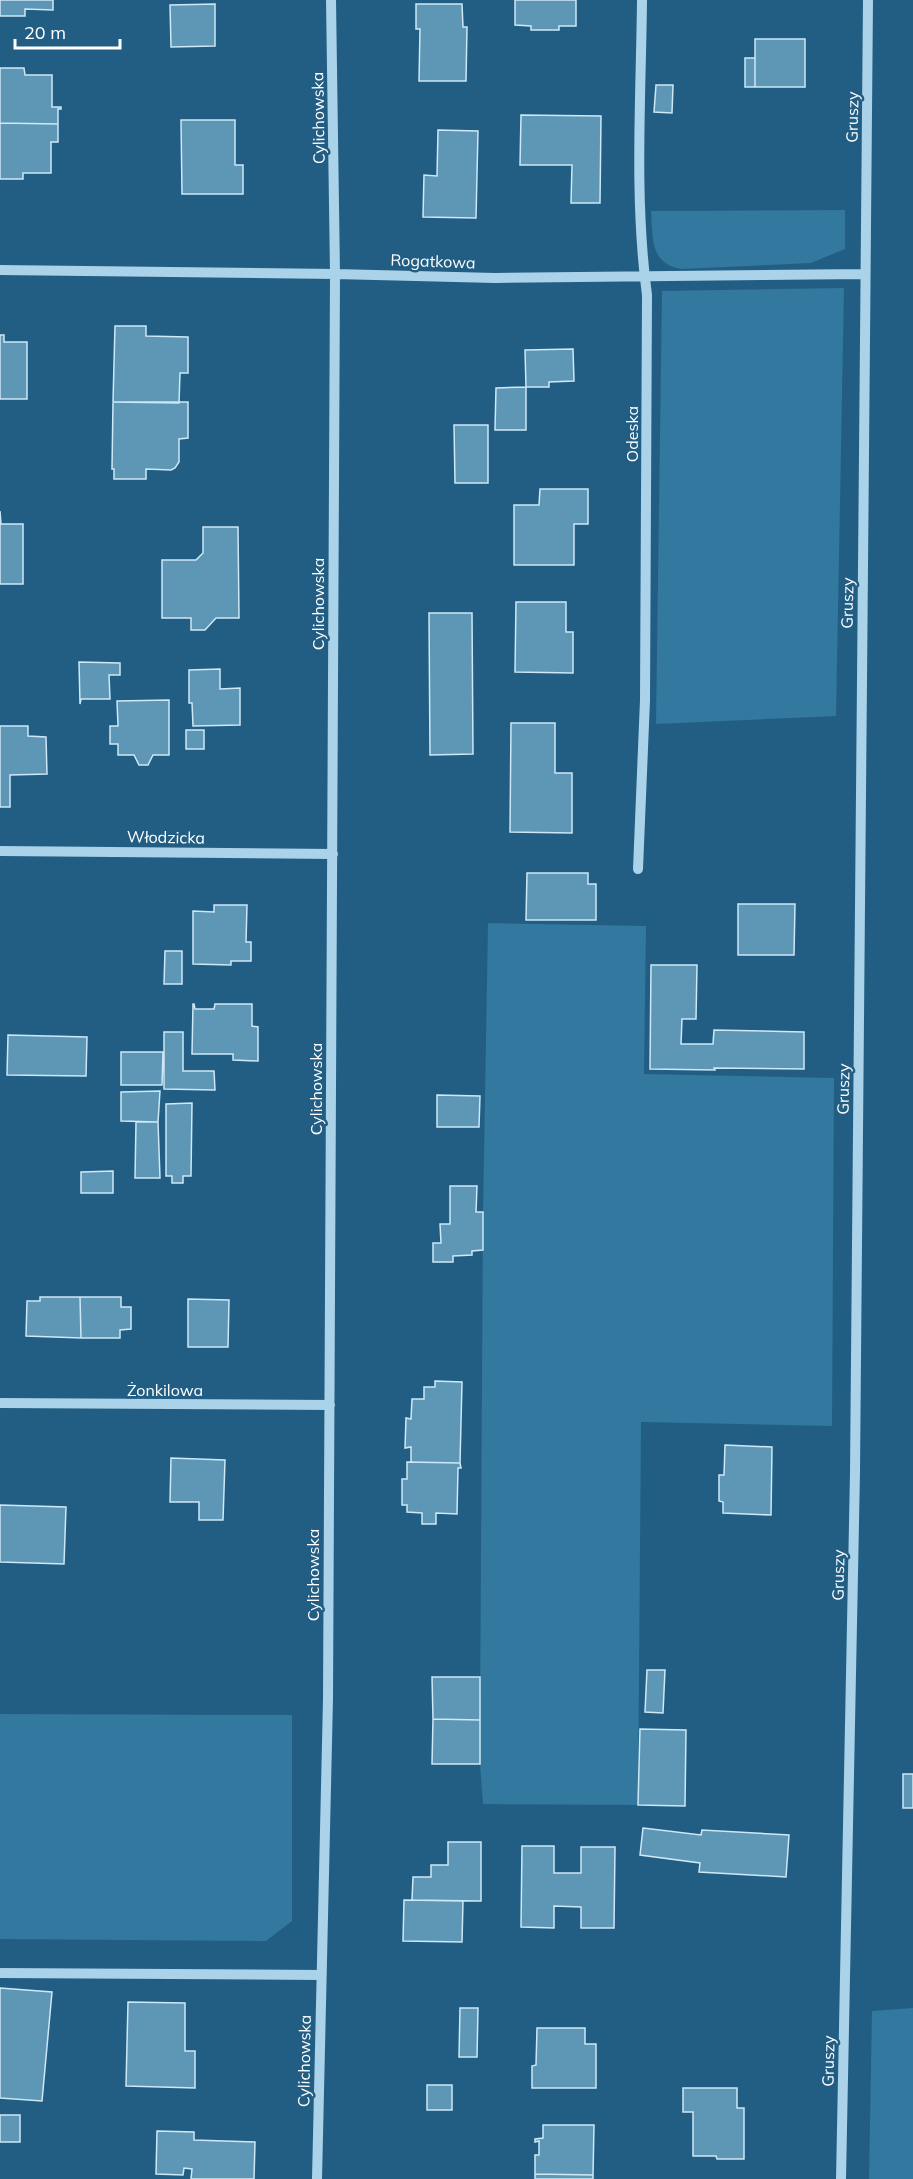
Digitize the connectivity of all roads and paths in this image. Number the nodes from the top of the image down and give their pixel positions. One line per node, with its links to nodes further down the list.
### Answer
1 (331, 0): 5 (street, Cylichowska)
2 (642, 0): 7 (street, Odeska)
3 (868, 0): 6 (street, Gruszy)
4 (0, 270): 5 (street, Rogatkowa)
5 (335, 274): 7 (street, Rogatkowa); 9 (street, Cylichowska)
6 (865, 274): 7 (street, Rogatkowa); 16 (street, Gruszy)
7 (645, 277): 10 (street, Odeska)
8 (0, 851): 9 (street, Włodzicka)
9 (333, 854): 12 (street, Cylichowska)
10 (638, 869)
11 (0, 1403): 12 (street, Żonkilowa)
12 (330, 1405): 14 (street, Cylichowska)
13 (0, 1973): 14 (street)
14 (320, 1975): 15 (street, Cylichowska)
15 (317, 2179)
16 (841, 2179)

